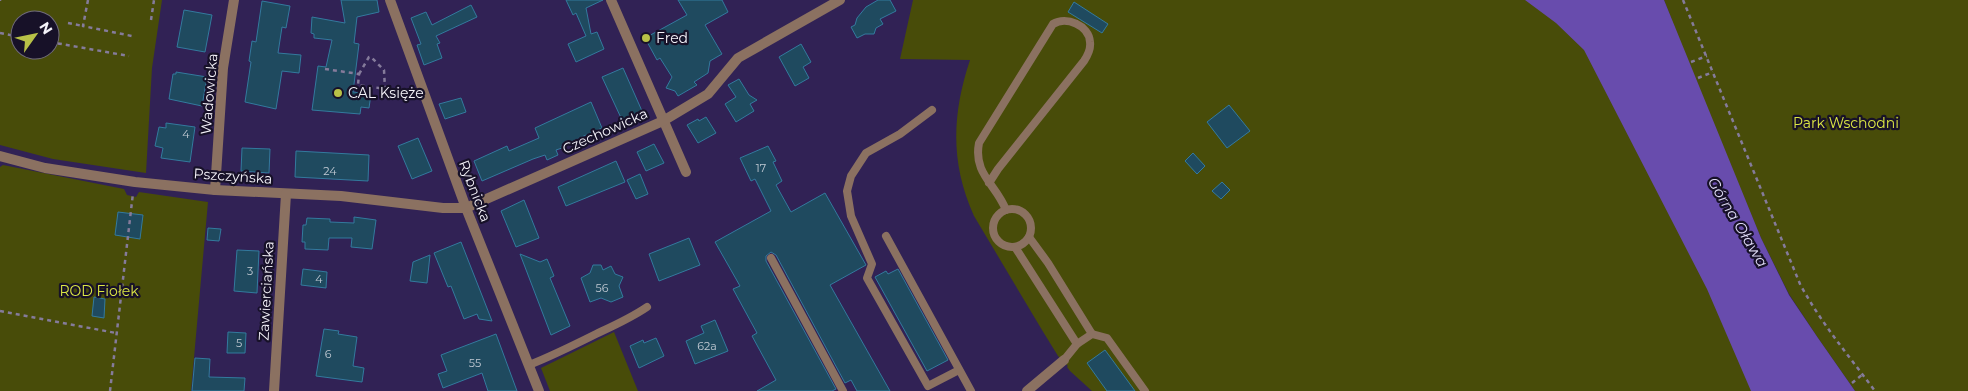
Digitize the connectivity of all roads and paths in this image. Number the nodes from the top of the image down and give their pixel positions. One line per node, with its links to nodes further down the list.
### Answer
1 (88, 0): 10 (path)
2 (154, 0): 8 (path)
3 (234, 0): 28 (street, Wadowicka)
4 (390, 0): 30 (street, Rybnicka)
5 (611, 0): 23 (street, Czechowicka)
6 (840, 0): 23 (street)
7 (1683, 0): 14 (path)
8 (151, 20)
9 (68, 23): 10 (path)
10 (83, 26): 11 (path)
11 (132, 36)
12 (60, 44): 13 (path)
13 (129, 56)
14 (1707, 56): 15 (path); 17 (path)
15 (1691, 62)
16 (325, 69): 18 (path)
17 (1713, 72): 19 (path); 44 (path)
18 (359, 74): 20 (path); 20 (path)
19 (1698, 78)
20 (384, 89): 21 (path)
21 (393, 90)
22 (932, 110): 43 (lane)
23 (663, 121): 25 (street); 30 (street, Czechowicka)
24 (0, 156): 26 (street, Pszczyńska)
25 (686, 172)
26 (134, 182): 28 (street, Pszczyńska); 38 (path)
27 (989, 183): 27 (lane); 31 (lane)
28 (215, 190): 29 (street, Pszczyńska)
29 (286, 194): 30 (street, Pszczyńska); 47 (street, Zawierciańska)
30 (466, 208): 42 (street, Rybnicka)
31 (1006, 210): 33 (lane); 34 (lane)
32 (886, 236): 43 (lane)
33 (1029, 237): 34 (lane); 39 (lane)
34 (1015, 247): 40 (lane)
35 (772, 258): 49 (lane)
36 (647, 307): 42 (lane)
37 (0, 312): 38 (path)
38 (116, 333): 46 (path)
39 (1092, 334): 40 (lane); 52 (lane)
40 (1077, 344): 41 (lane)
41 (1064, 360): 51 (street)
42 (529, 365): 48 (street, Rybnicka)
43 (959, 370): 50 (lane)
44 (1863, 374): 45 (path); 53 (path)
45 (1852, 383)
46 (110, 391)
47 (274, 391)
48 (539, 391)
49 (844, 391)
50 (971, 391)
51 (1026, 391)
52 (1145, 391)
53 (1875, 391)

